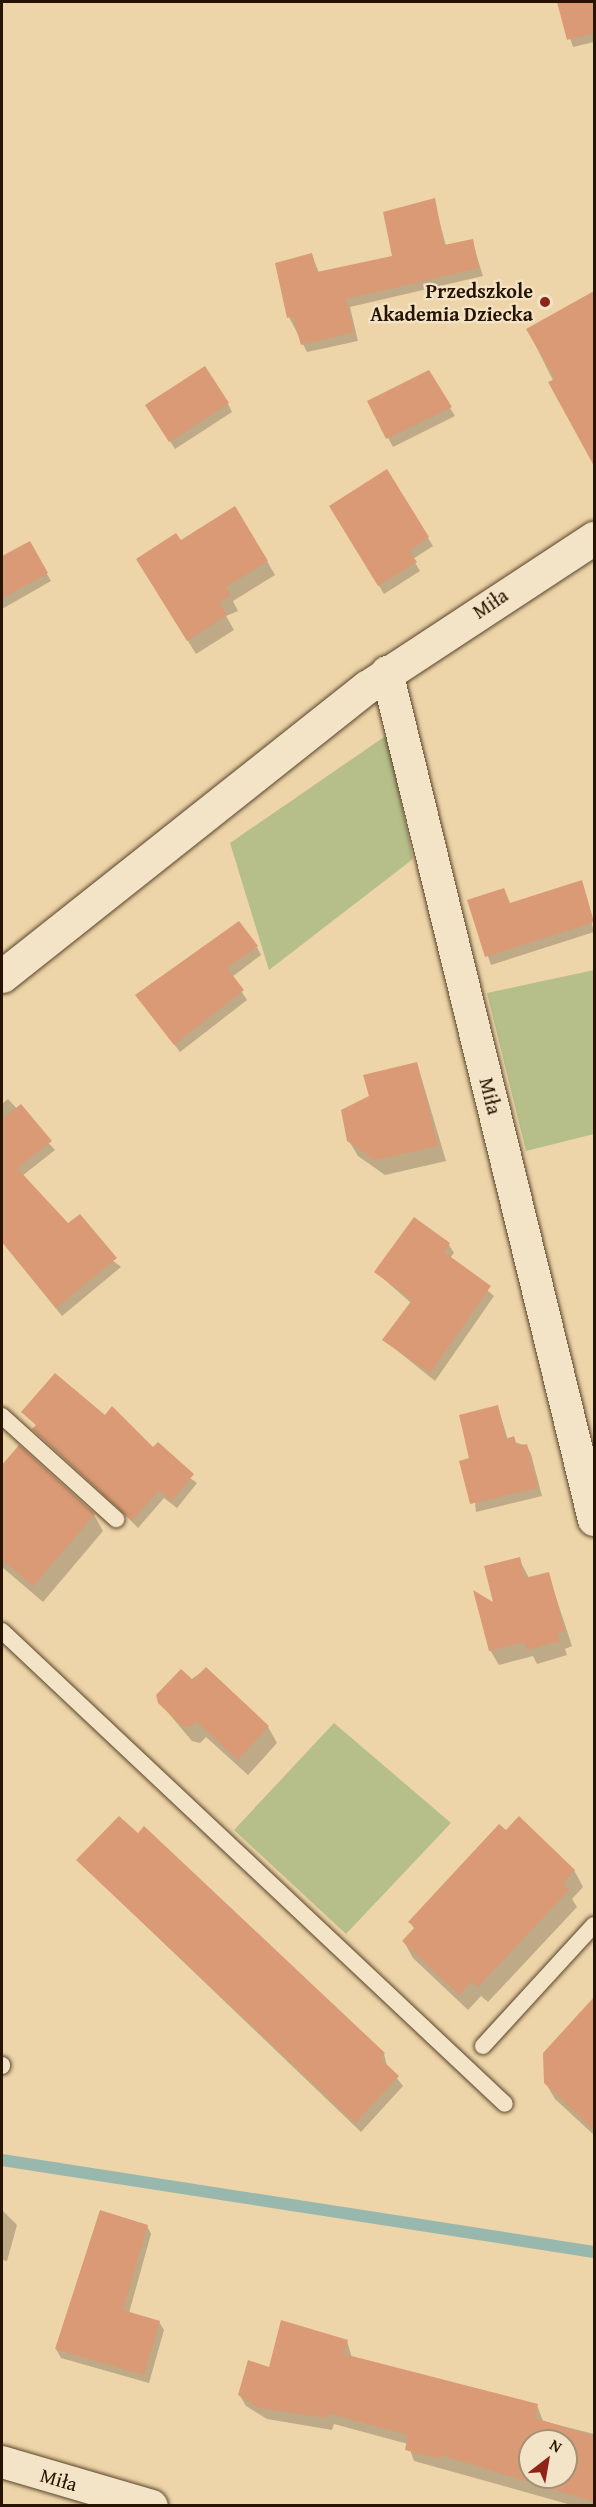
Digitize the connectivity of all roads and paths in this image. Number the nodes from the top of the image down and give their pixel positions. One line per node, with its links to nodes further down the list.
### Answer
1 (594, 538): 2 (street, Miła)
2 (387, 672): 3 (street, Miła); 6 (street, Miła)
3 (2, 976)
4 (2, 1416): 5 (lane)
5 (116, 1519)
6 (594, 1520)
7 (2, 1632): 10 (lane)
8 (594, 1925): 9 (lane)
9 (483, 2046)
10 (505, 2104)
11 (2, 2462): 12 (street, Miła)
12 (152, 2505)

